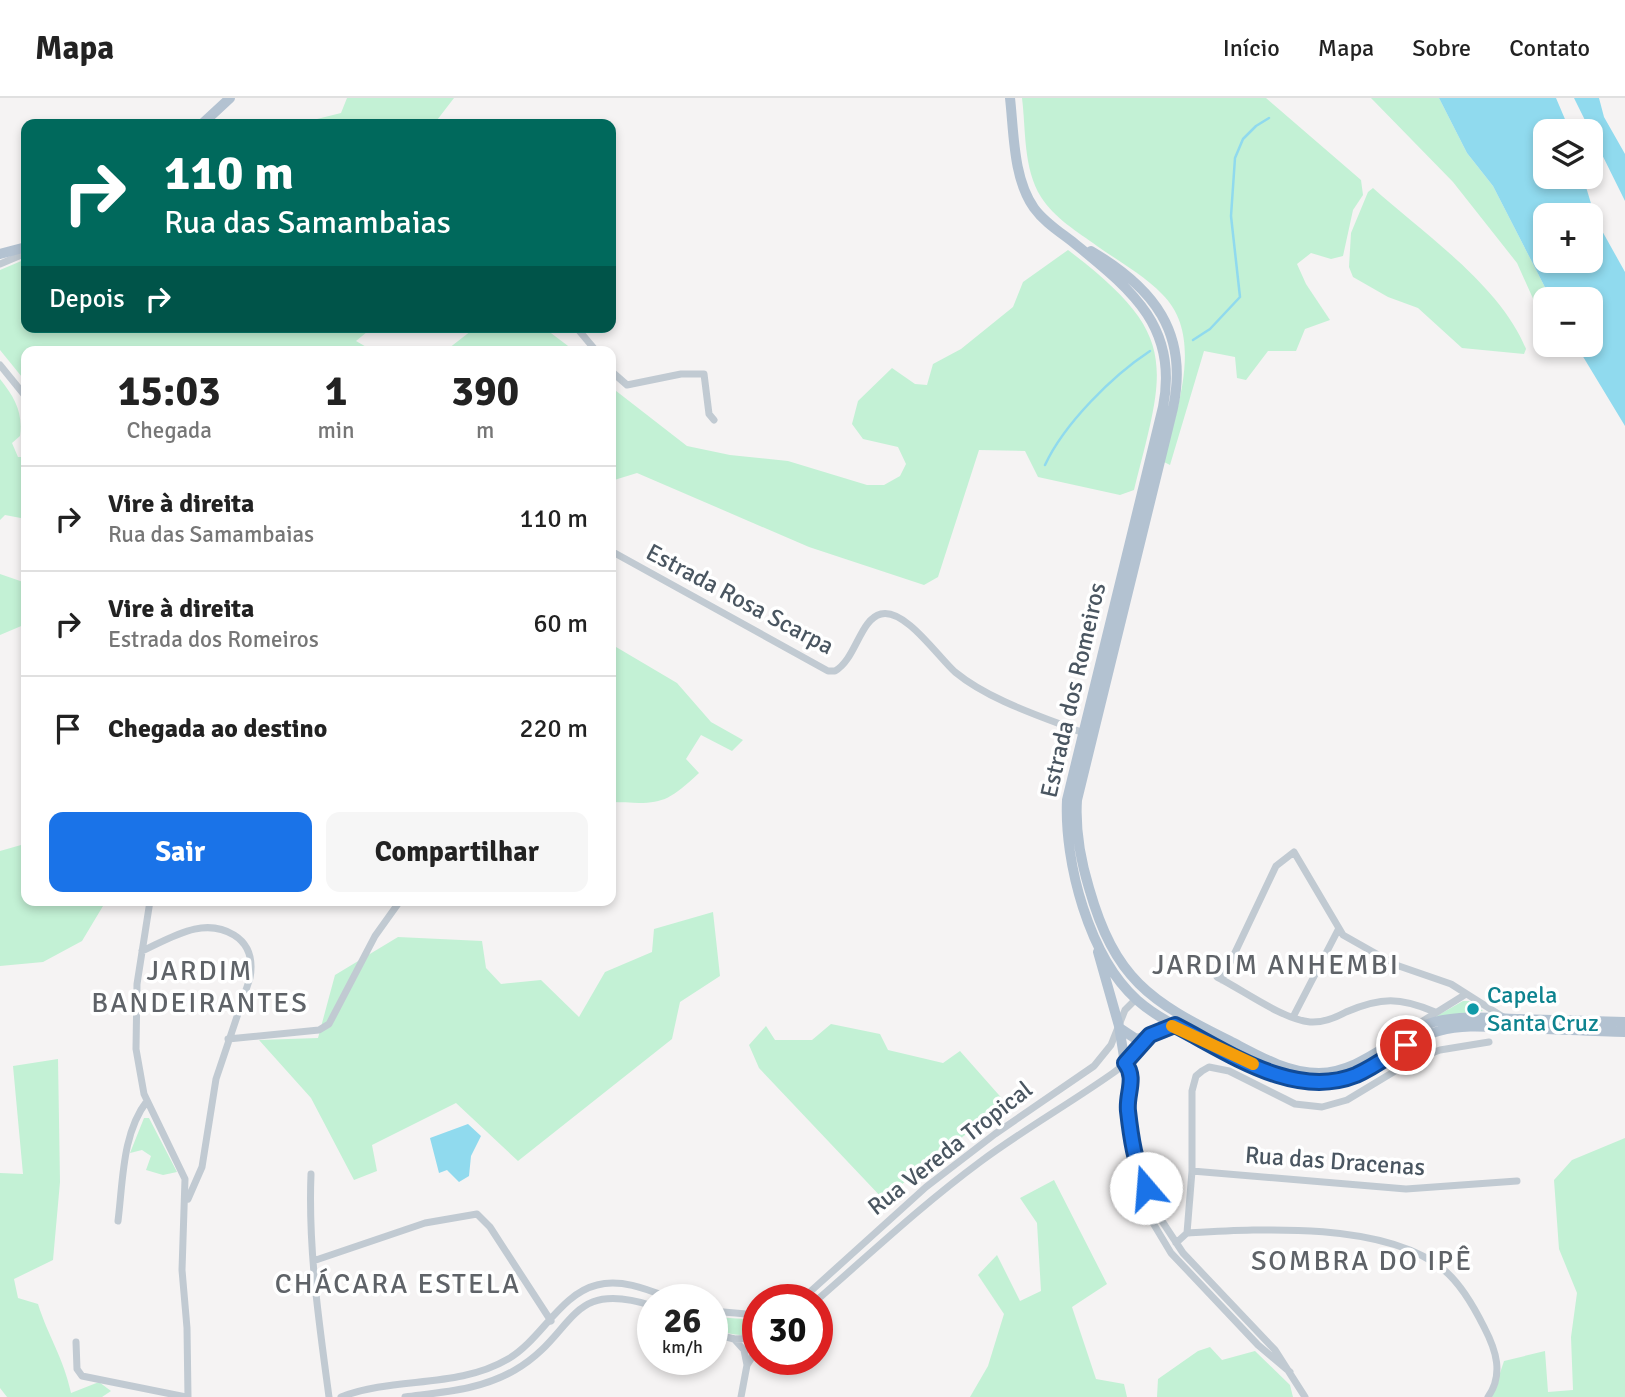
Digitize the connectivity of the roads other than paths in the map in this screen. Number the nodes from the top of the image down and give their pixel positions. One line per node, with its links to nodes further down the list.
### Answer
1 (230, 98): 3 (main road)
2 (1010, 98): 4 (main road, Estrada dos Romeiros)
3 (207, 119)
4 (1063, 234): 14 (main road, Estrada dos Romeiros); 27 (main road, Estrada dos Romeiros)
5 (21, 248): 6 (main road)
6 (0, 254)
7 (21, 255): 8 (street)
8 (0, 264)
9 (0, 365): 11 (street)
10 (616, 375): 12 (street)
11 (21, 391)
12 (714, 420)
13 (616, 554): 14 (street, Estrada Rosa Scarpa)
14 (1081, 732): 18 (main road, Estrada dos Romeiros)
15 (149, 906): 19 (street)
16 (396, 906): 33 (street)
17 (1338, 930): 22 (street); 25 (street); 25 (street)
18 (1093, 934): 23 (main road, Estrada dos Romeiros); 29 (main road)
19 (144, 937): 20 (street); 21 (street)
20 (164, 941): 21 (street); 33 (street)
21 (142, 951): 36 (street)
22 (1466, 994): 24 (street); 26 (street)
23 (1136, 999): 27 (main road, Estrada dos Romeiros); 29 (street, Rua Vereda Tropical)
24 (1434, 1012): 25 (street); 32 (street)
25 (1293, 1017)
26 (1504, 1018): 28 (main road, Estrada dos Romeiros); 32 (main road, Estrada dos Romeiros)
27 (1176, 1020): 30 (main road, Estrada dos Romeiros); 31 (street); 32 (main road, Estrada dos Romeiros)
28 (1625, 1022)
29 (1119, 1026): 31 (main road); 35 (main road); 48 (street, Rua Vereda Tropical)
30 (1625, 1032)
31 (1150, 1035): 35 (street, Rua Vereda Tropical)
32 (1402, 1037)
33 (228, 1038): 41 (street)
34 (1489, 1042): 37 (street)
35 (1125, 1063): 38 (street); 49 (street, Rua Vereda Tropical)
36 (147, 1101): 41 (street); 42 (street)
37 (1192, 1171): 40 (street, Rua das Dracenas); 43 (street)
38 (1139, 1172): 44 (street); 47 (street)
39 (311, 1174): 45 (street)
40 (1517, 1181)
41 (186, 1203): 60 (street)
42 (118, 1221)
43 (1187, 1233): 44 (street); 66 (street)
44 (1176, 1242): 46 (street)
45 (313, 1261): 52 (street); 61 (street)
46 (1197, 1268): 47 (street); 58 (street)
47 (1191, 1274): 58 (street)
48 (818, 1284)
49 (833, 1285)
50 (637, 1287): 52 (street)
51 (637, 1301): 63 (street)
52 (551, 1321): 62 (street)
53 (728, 1337): 54 (street)
54 (734, 1339): 55 (street); 57 (street)
55 (742, 1339)
56 (76, 1342): 60 (street)
57 (742, 1348)
58 (1290, 1372): 65 (street)
59 (745, 1375): 64 (street)
60 (187, 1397)
61 (329, 1397)
62 (341, 1397)
63 (405, 1397)
64 (741, 1397)
65 (1305, 1397)
66 (1488, 1397)

